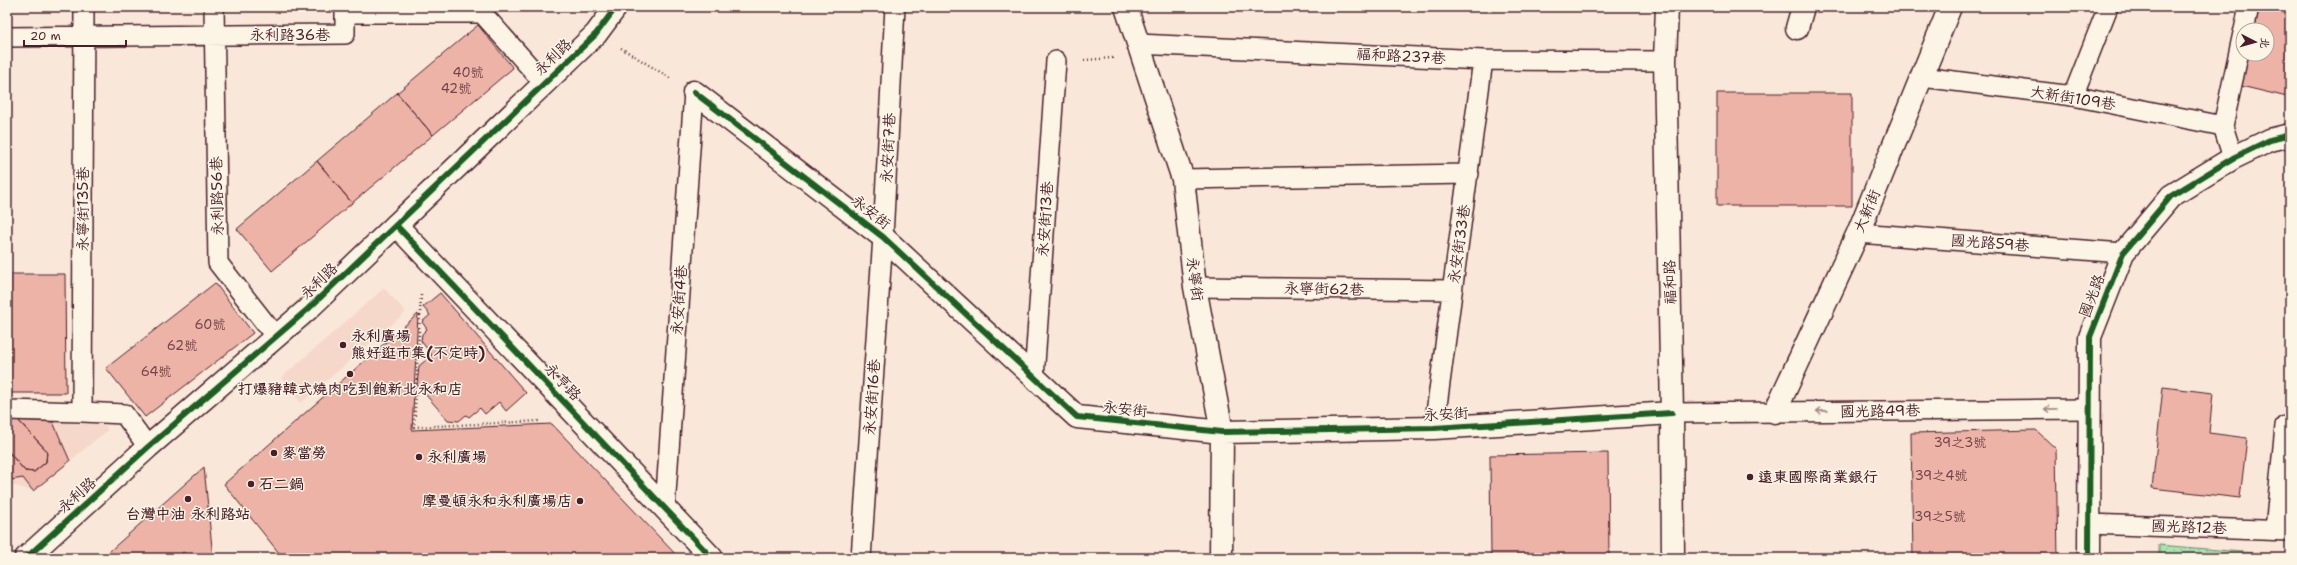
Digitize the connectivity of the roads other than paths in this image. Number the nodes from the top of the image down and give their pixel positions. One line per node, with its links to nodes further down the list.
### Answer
1 (84, 7): 16 (lane, 永寧街135巷)
2 (214, 7): 15 (lane, 永利路56巷)
3 (616, 7): 24 (street, 永利路)
4 (895, 7): 34 (lane, 永安街7巷)
5 (1126, 7): 18 (street, 永寧街)
6 (1666, 7): 21 (street, 福和路)
7 (1803, 7): 14 (street)
8 (1950, 7): 23 (street, 大新街)
9 (2108, 7): 26 (lane)
10 (2249, 7): 13 (lane)
11 (345, 10): 12 (lane, 永利路36巷); 15 (lane, 永利路36巷)
12 (482, 10): 24 (lane, 永利路36巷)
13 (2246, 22)
14 (1798, 28)
15 (214, 35): 16 (lane, 永利路36巷); 38 (lane, 永利路56巷)
16 (84, 36): 17 (lane, 永利路36巷); 42 (lane, 永寧街135巷)
17 (7, 37)
18 (1140, 51): 19 (lane, 福和路237巷); 31 (street, 永寧街)
19 (1484, 60): 21 (lane, 福和路237巷); 30 (lane, 永安街33巷)
20 (1056, 61): 39 (lane, 永安街13巷)
21 (1665, 61): 44 (street, 福和路)
22 (2237, 62): 27 (lane)
23 (1922, 78): 26 (lane, 大新街109巷); 33 (street, 大新街)
24 (544, 83): 32 (street, 永利路)
25 (694, 92): 34 (street, 永安街); 49 (lane, 永安街4巷)
26 (2073, 96): 27 (lane, 大新街109巷)
27 (2223, 126): 29 (lane)
28 (2290, 135): 29 (street, 國光路)
29 (2233, 158): 35 (street, 國光路)
30 (1469, 174): 31 (lane); 37 (lane, 永安街33巷)
31 (1183, 179): 36 (street, 永寧街)
32 (396, 225): 38 (street, 永利路); 49 (street, 永亨路)
33 (1858, 233): 35 (lane, 國光路59巷); 43 (street, 大新街)
34 (883, 237): 39 (street, 永安街); 54 (lane, 永安街16巷)
35 (2123, 253): 40 (street, 國光路)
36 (1196, 287): 37 (lane, 永寧街62巷); 47 (street, 永寧街)
37 (1452, 290): 46 (lane, 永安街33巷)
38 (276, 337): 48 (street, 永利路)
39 (1034, 378): 47 (street, 永安街)
40 (2089, 409): 43 (lane, 國光路49巷, one-way to 43); 50 (street, 國光路)
41 (7, 410): 42 (lane)
42 (82, 412): 48 (lane)
43 (1775, 412): 44 (lane, 國光路49巷)
44 (1672, 413): 46 (street, 永安街); 56 (street, 福和路)
45 (2286, 426): 51 (lane)
46 (1434, 428): 47 (street, 永安街)
47 (1222, 432): 55 (street, 永寧街)
48 (148, 447): 52 (street, 永利路)
49 (665, 508): 53 (street, 永亨路)
50 (2088, 524): 51 (lane, 國光路12巷); 57 (street, 國光路)
51 (2283, 531)
52 (26, 558)
53 (712, 558)
54 (861, 558)
55 (1221, 558)
56 (1673, 558)
57 (2089, 558)

